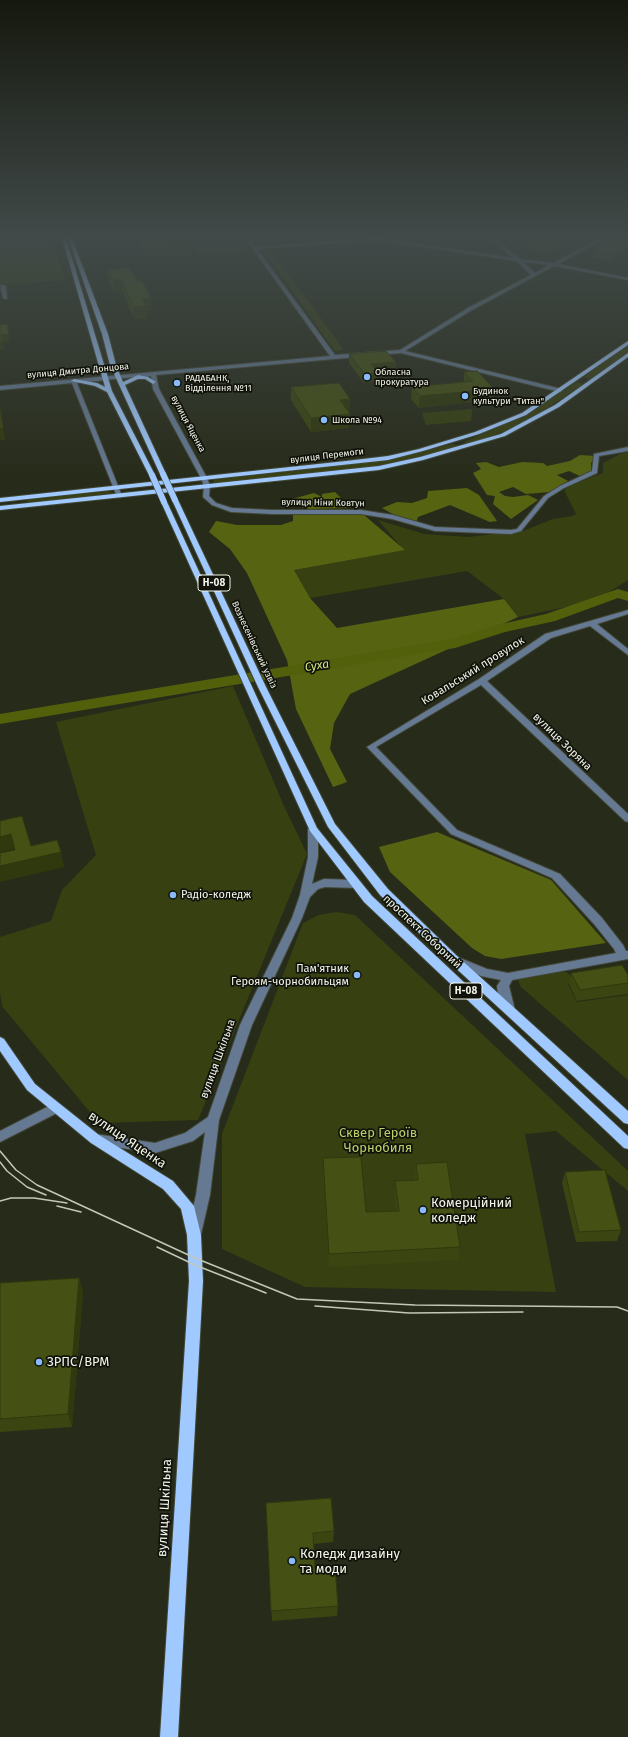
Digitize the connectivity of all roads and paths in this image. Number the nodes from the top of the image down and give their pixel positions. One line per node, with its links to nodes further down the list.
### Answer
1 (88, 319): 12 (main road, Н-08)
2 (98, 319): 10 (main road, Н-08)
3 (305, 319): 7 (street)
4 (453, 319): 6 (street)
5 (628, 343): 13 (main road, вулиця Перемоги)
6 (401, 351): 7 (street, вулиця Дмитра Донцова); 19 (street, вулиця Дмитра Донцова)
7 (333, 356): 9 (street, вулиця Дмитра Донцова)
8 (626, 358): 16 (main road, вулиця Перемоги)
9 (153, 373): 10 (street, вулиця Дмитра Донцова); 11 (street); 15 (street, вулиця Яценка)
10 (118, 377): 12 (street, вулиця Дмитра Донцова); 17 (main road, Н-08)
11 (138, 377): 15 (main road); 17 (main road)
12 (106, 378): 14 (street, вулиця Дмитра Донцова); 20 (main road, Н-08)
13 (577, 379): 16 (main road); 19 (main road, вулиця Перемоги)
14 (74, 381): 18 (street, вулиця Дмитра Донцова); 20 (main road); 26 (street)
15 (153, 382): 24 (street, вулиця Яценка)
16 (591, 382): 22 (main road, вулиця Перемоги)
17 (122, 385): 37 (main road, Вознесенівський узвіз / Н-08, bridge)
18 (0, 388)
19 (560, 390): 21 (main road, вулиця Перемоги)
20 (109, 391): 38 (main road, Н-08, bridge)
21 (455, 440): 22 (main road); 24 (main road, вулиця Перемоги)
22 (466, 447): 25 (main road, вулиця Перемоги)
23 (628, 449): 25 (street, вулиця Ніни Ковтун)
24 (204, 478): 25 (street, вулиця Яценка); 26 (main road, вулиця Перемоги)
25 (207, 486): 27 (main road, вулиця Перемоги)
26 (116, 489): 27 (street); 28 (main road, вулиця Перемоги)
27 (119, 496): 30 (main road, вулиця Перемоги)
28 (20, 498): 29 (main road, вулиця Перемоги); 30 (main road)
29 (0, 500)
30 (22, 506): 31 (main road, вулиця Перемоги)
31 (0, 508)
32 (628, 612): 33 (street, Ковальський провулок)
33 (591, 623): 34 (street); 35 (street, Ковальський провулок)
34 (628, 653)
35 (482, 681): 36 (street, вулиця Зоряна); 41 (street, Ковальський провулок)
36 (628, 819)
37 (331, 825): 42 (main road, проспект Соборний / Н-08)
38 (313, 829): 39 (main road, проспект Соборний / Н-08); 40 (street, вулиця Шкільна)
39 (356, 884): 40 (street); 51 (main road, проспект Соборний / Н-08)
40 (305, 896): 48 (street, вулиця Шкільна)
41 (625, 956): 43 (street)
42 (452, 958): 43 (street); 44 (main road, проспект Соборний / Н-08)
43 (508, 977): 44 (street)
44 (509, 1010): 47 (main road, проспект Соборний / Н-08)
45 (0, 1042): 46 (main road, вулиця Яценка)
46 (55, 1108): 49 (street); 50 (main road, вулиця Яценка)
47 (628, 1119)
48 (213, 1120): 50 (street); 52 (street, вулиця Шкільна)
49 (0, 1137)
50 (95, 1139): 52 (main road, вулиця Яценка)
51 (628, 1144)
52 (194, 1235): 53 (main road, вулиця Яценка)
53 (196, 1281): 54 (main road, вулиця Шкільна)
54 (169, 1737)

